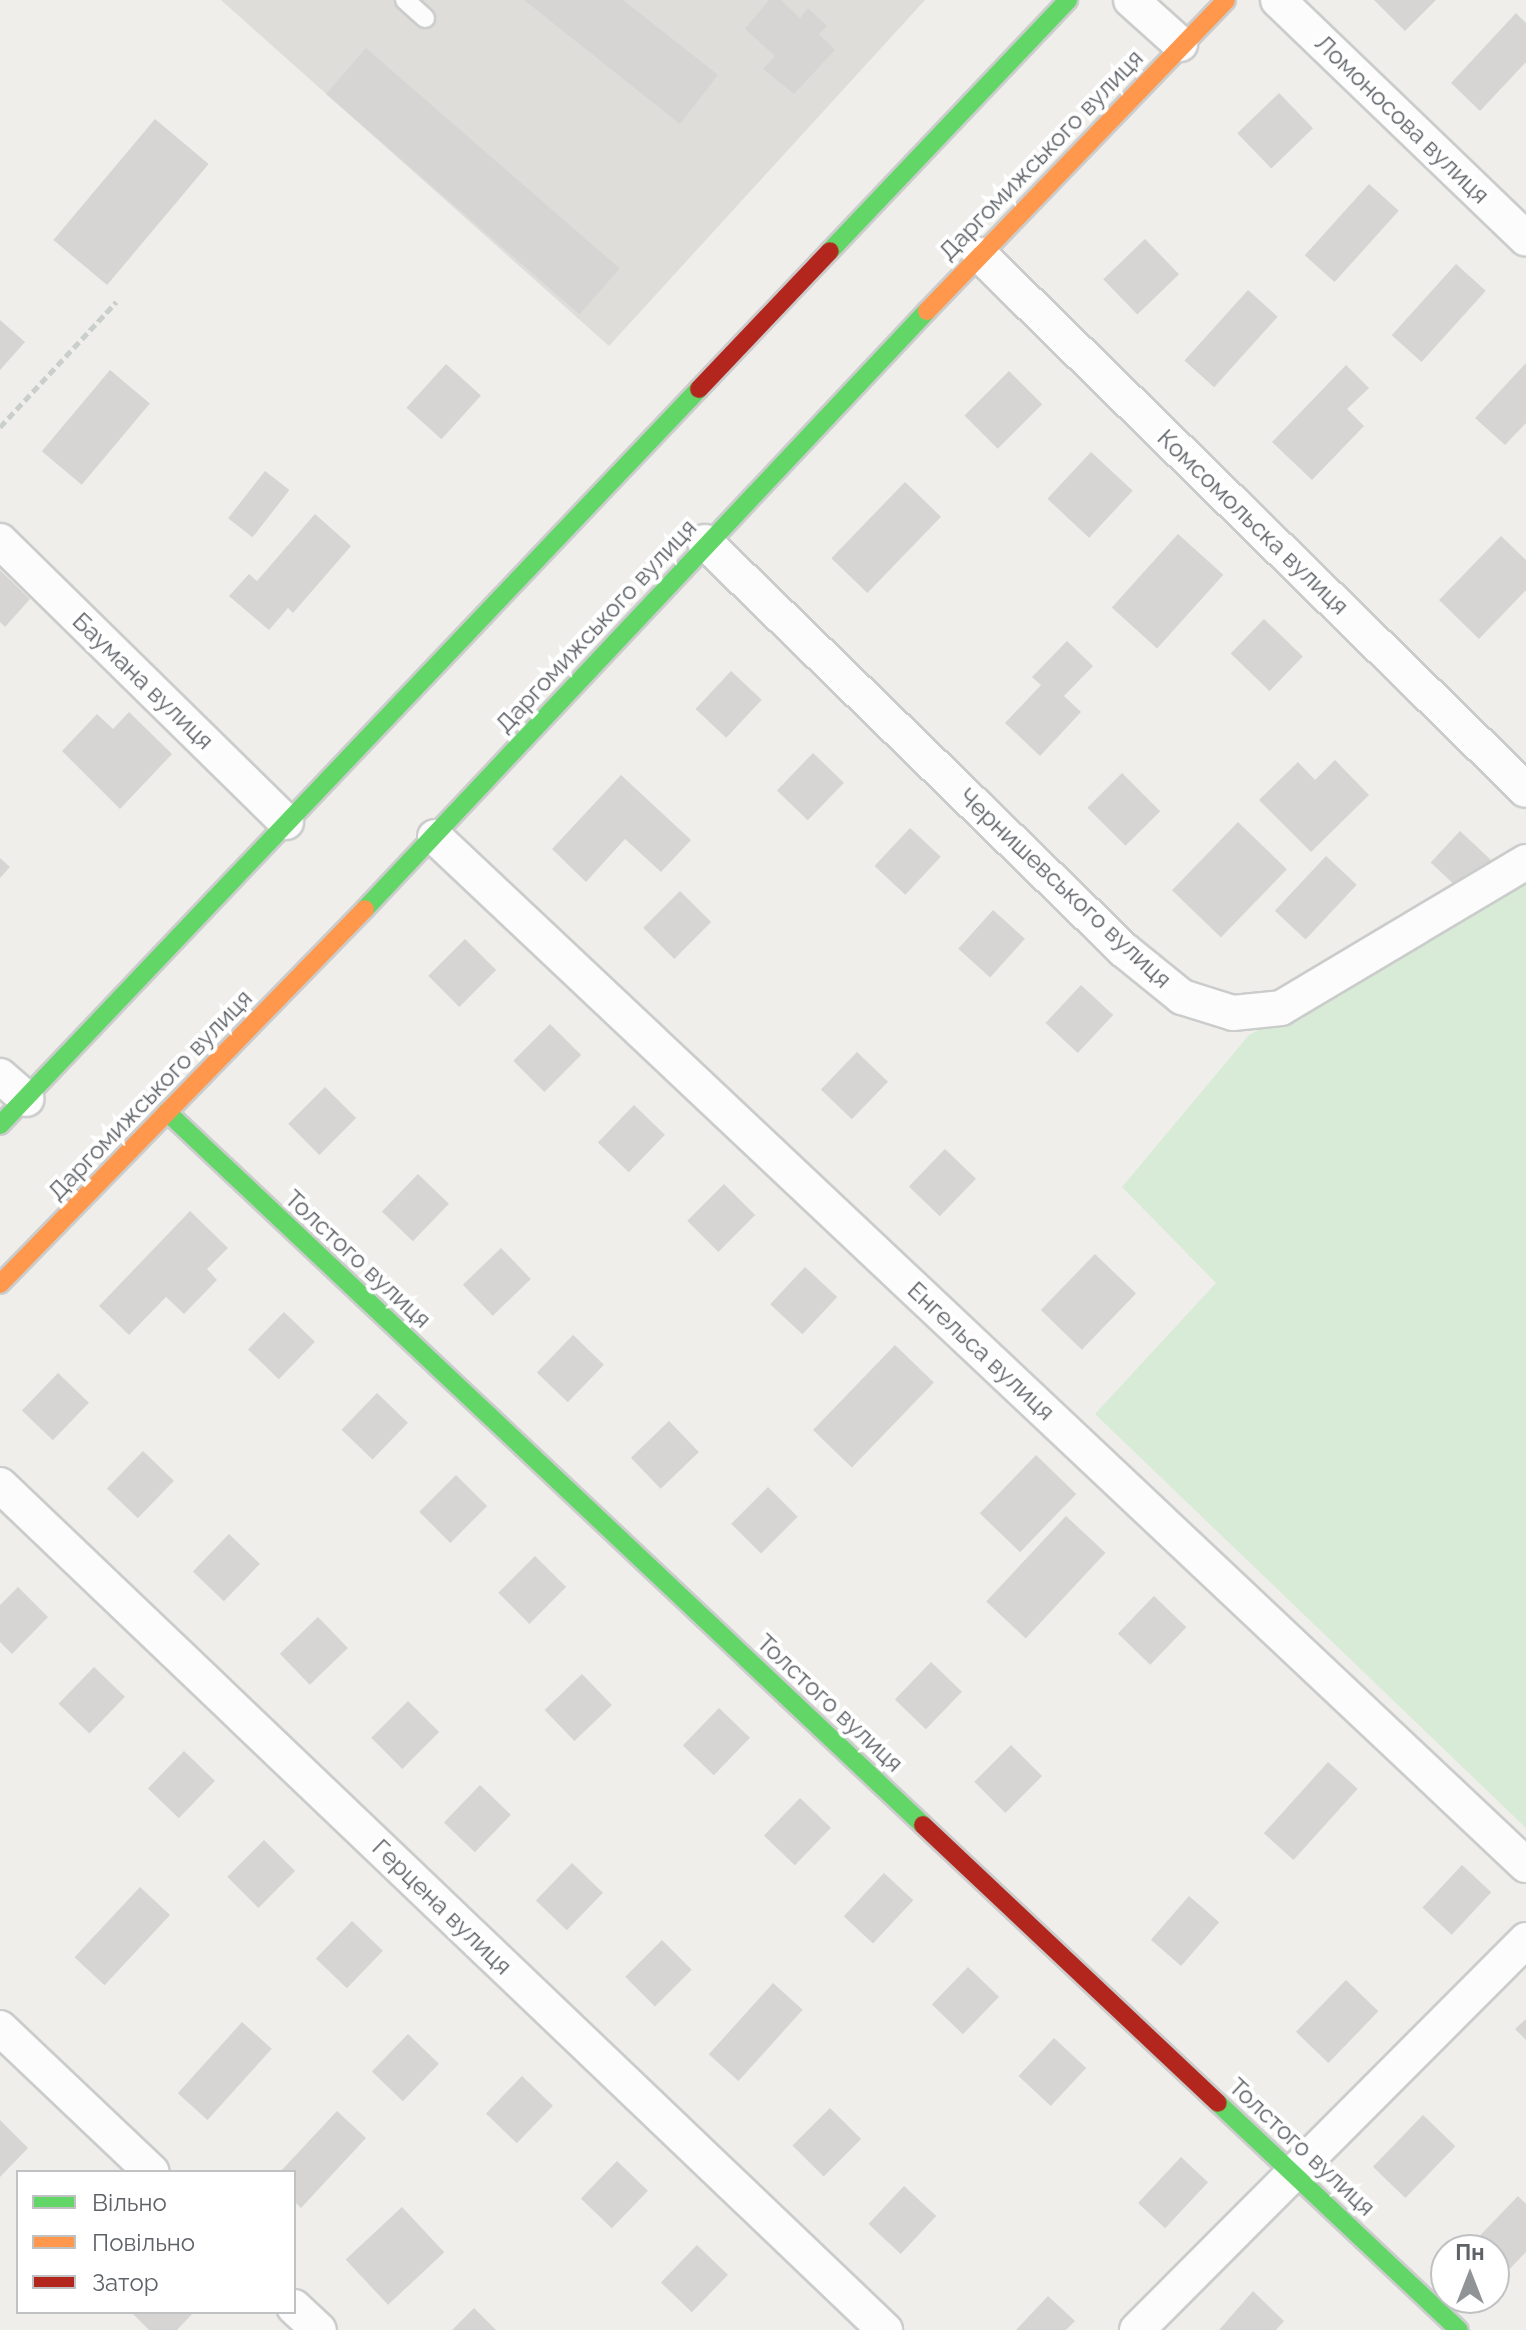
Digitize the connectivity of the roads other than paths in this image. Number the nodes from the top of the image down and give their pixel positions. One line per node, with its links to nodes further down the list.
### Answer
1 (405, 0): 6 (lane)
2 (1068, 0): 13 (street)
3 (1131, 0): 7 (street)
4 (1226, 0): 7 (street, Даргомижського вулиця)
5 (1278, 0): 8 (street, Ломоносова вулиця)
6 (425, 18)
7 (1180, 44): 9 (street, Даргомижського вулиця)
8 (1526, 239)
9 (980, 255): 11 (street, Даргомижського вулиця); 12 (street, Комсомольска вулиця)
10 (0, 541): 13 (street, Баумана вулиця)
11 (705, 542): 14 (street, Даргомижського вулиця); 15 (street, Чернишевського вулиця)
12 (1526, 790)
13 (286, 822): 17 (street)
14 (435, 837): 18 (street, Даргомижського вулиця); 22 (street, Енгельса вулиця)
15 (1526, 862)
16 (0, 1076): 17 (street)
17 (26, 1099): 19 (street)
18 (167, 1112): 20 (street, Даргомижського вулиця); 26 (street, Толстого вулиця)
19 (0, 1125)
20 (0, 1284)
21 (0, 1485): 29 (street, Герцена вулиця)
22 (1526, 1865)
23 (1526, 1940): 26 (street)
24 (0, 2028): 25 (street)
25 (150, 2170)
26 (1298, 2175): 30 (street); 31 (street, Толстого вулиця)
27 (296, 2309): 28 (street)
28 (319, 2330)
29 (885, 2330)
30 (1137, 2330)
31 (1459, 2330)

